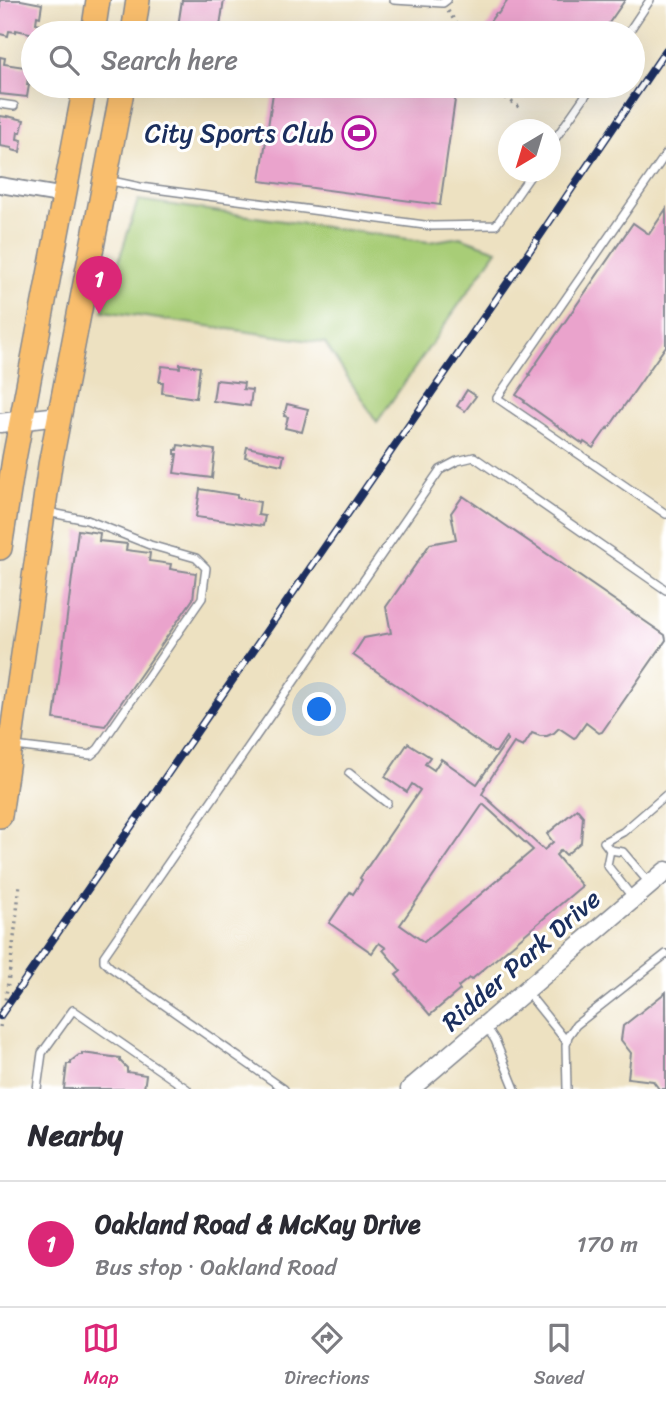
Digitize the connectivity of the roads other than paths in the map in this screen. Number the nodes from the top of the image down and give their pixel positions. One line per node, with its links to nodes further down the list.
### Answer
1 (98, 0): 6 (main road)
2 (138, 0): 7 (main road)
3 (394, 0): 5 (lane)
4 (650, 0): 8 (lane)
5 (445, 1)
6 (95, 21)
7 (135, 21)
8 (636, 21)
9 (83, 98): 19 (main road)
10 (121, 98): 16 (main road)
11 (584, 98): 14 (lane)
12 (0, 104): 13 (lane)
13 (14, 106)
14 (561, 131)
15 (666, 154): 23 (lane)
16 (106, 180): 17 (lane); 20 (main road)
17 (526, 182)
18 (0, 185): 19 (street)
19 (65, 196): 21 (main road)
20 (59, 416): 21 (street); 22 (main road)
21 (11, 421): 24 (main road)
22 (43, 512): 26 (main road); 26 (lane)
23 (665, 512)
24 (0, 548)
25 (666, 590): 41 (lane)
26 (10, 746): 30 (main road)
27 (349, 773): 29 (lane)
28 (666, 795): 31 (lane)
29 (387, 803)
30 (0, 816)
31 (610, 850): 33 (lane); 34 (lane)
32 (666, 871): 33 (street, Ridder Park Drive)
33 (650, 884): 34 (street, Ridder Park Drive)
34 (633, 898): 36 (street, Ridder Park Drive)
35 (666, 954): 38 (lane)
36 (526, 990): 37 (street, Ridder Park Drive); 38 (lane)
37 (485, 1025): 42 (street, Ridder Park Drive); 43 (lane)
38 (567, 1042): 44 (lane)
39 (37, 1089): 40 (lane)
40 (187, 1089)
41 (284, 1089)
42 (410, 1089)
43 (515, 1089)
44 (568, 1089)

